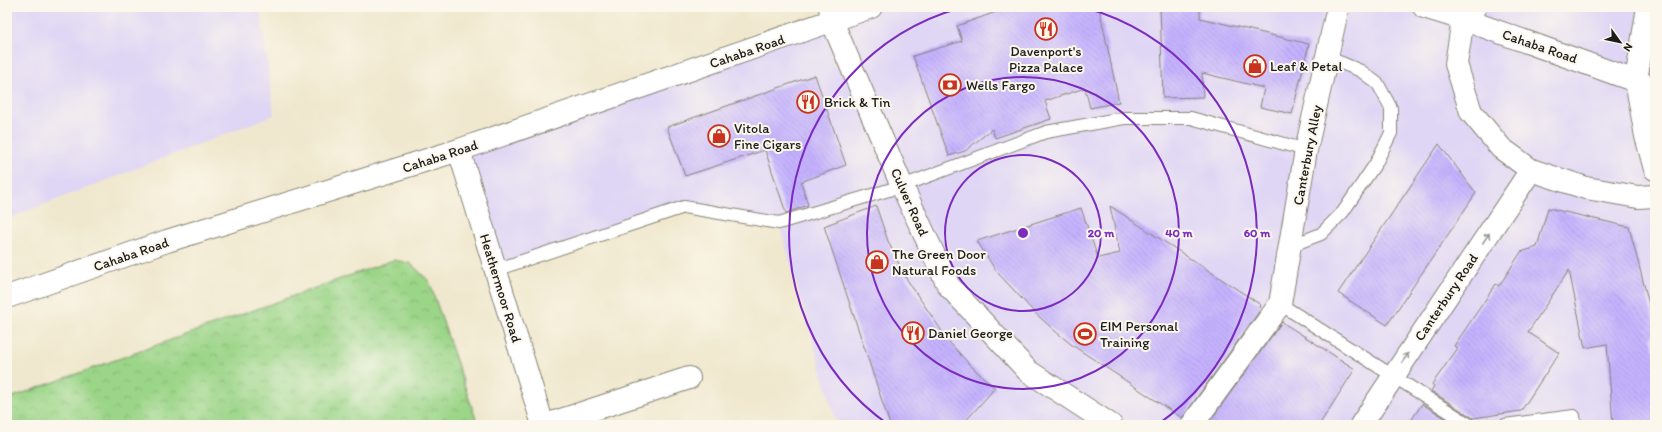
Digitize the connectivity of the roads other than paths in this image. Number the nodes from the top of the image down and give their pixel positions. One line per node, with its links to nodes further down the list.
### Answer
1 (871, 7): 6 (street, Cahaba Road)
2 (1338, 7): 7 (street, Canterbury Alley)
3 (1424, 7): 5 (street, Cahaba Road)
4 (1648, 7): 8 (street)
5 (1469, 13): 8 (street, Cahaba Road); 12 (street)
6 (831, 14): 9 (street, Cahaba Road); 13 (street, Culver Road)
7 (1327, 57): 10 (street, Canterbury Alley); 15 (lane)
8 (1645, 84): 11 (street)
9 (459, 150): 16 (street, Heathermoor Road); 17 (street, Cahaba Road)
10 (1306, 150): 13 (lane); 15 (street, Canterbury Alley)
11 (1655, 169)
12 (1531, 170): 14 (street); 19 (street, Canterbury Road, one-way to 12)
13 (902, 186): 16 (lane); 23 (street, Culver Road)
14 (1655, 196)
15 (1290, 246): 18 (street, Canterbury Alley)
16 (495, 270): 21 (street, Heathermoor Road)
17 (7, 297)
18 (1280, 304): 19 (lane); 24 (street)
19 (1393, 377): 25 (street, Canterbury Road); 26 (lane)
20 (689, 378): 22 (street)
21 (543, 425)
22 (546, 425)
23 (1110, 425)
24 (1192, 425)
25 (1361, 425)
26 (1470, 425)
27 (1505, 425): 28 (lane)
28 (1575, 425)

